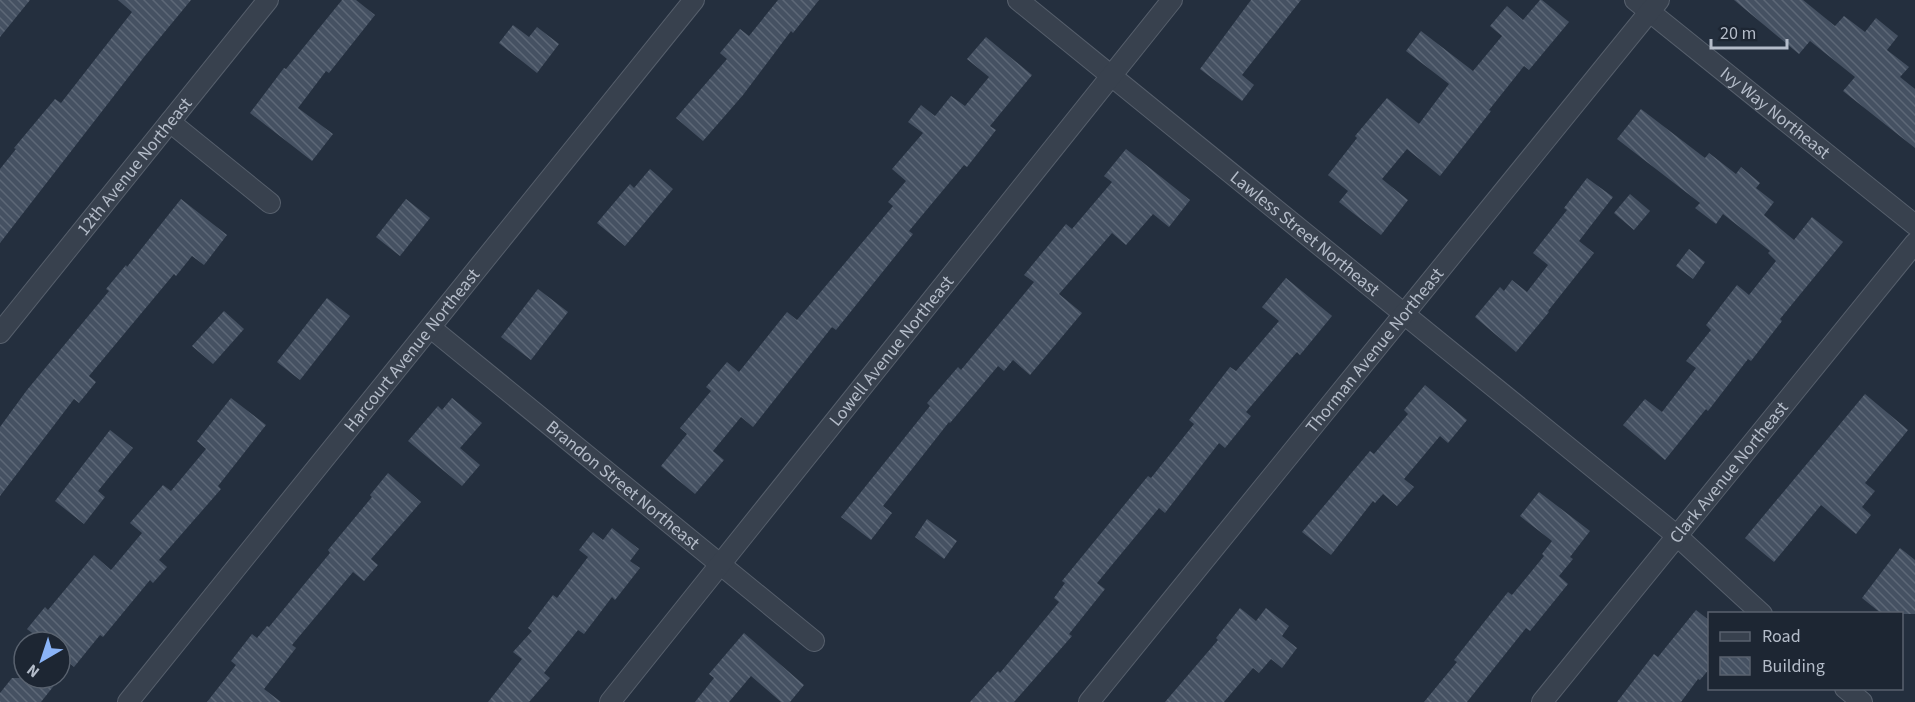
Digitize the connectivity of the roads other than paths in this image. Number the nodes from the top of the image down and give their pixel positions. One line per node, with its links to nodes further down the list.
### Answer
1 (268, 0): 7 (street, 12th Avenue Northeast)
2 (694, 0): 12 (street, Harcourt Avenue Northeast)
3 (1018, 0): 6 (street, Lawless Street Northeast)
4 (1172, 0): 6 (street, Lowell Avenue Northeast)
5 (1648, 4): 9 (street, Ivy Way Northeast); 11 (street, Thorman Avenue Northeast)
6 (1112, 76): 11 (street, Lawless Street Northeast); 15 (street, Lowell Avenue Northeast)
7 (170, 122): 8 (street); 13 (street, 12th Avenue Northeast)
8 (270, 202)
9 (1915, 225)
10 (1915, 243): 14 (street, Clark Avenue Northeast)
11 (1405, 314): 14 (street, Lawless Street Northeast); 21 (street, Thorman Avenue Northeast)
12 (431, 328): 15 (street, Brandon Street Northeast); 19 (street, Harcourt Avenue Northeast)
13 (0, 333)
14 (1676, 535): 16 (street, Lawless Street Northeast); 22 (street, Clark Avenue Northeast)
15 (720, 564): 17 (street, Brandon Street Northeast); 20 (street, Lowell Avenue Northeast)
16 (1760, 612)
17 (814, 641)
18 (1847, 690): 23 (street)
19 (128, 702)
20 (610, 702)
21 (1089, 702)
22 (1542, 702)
23 (1862, 702)

